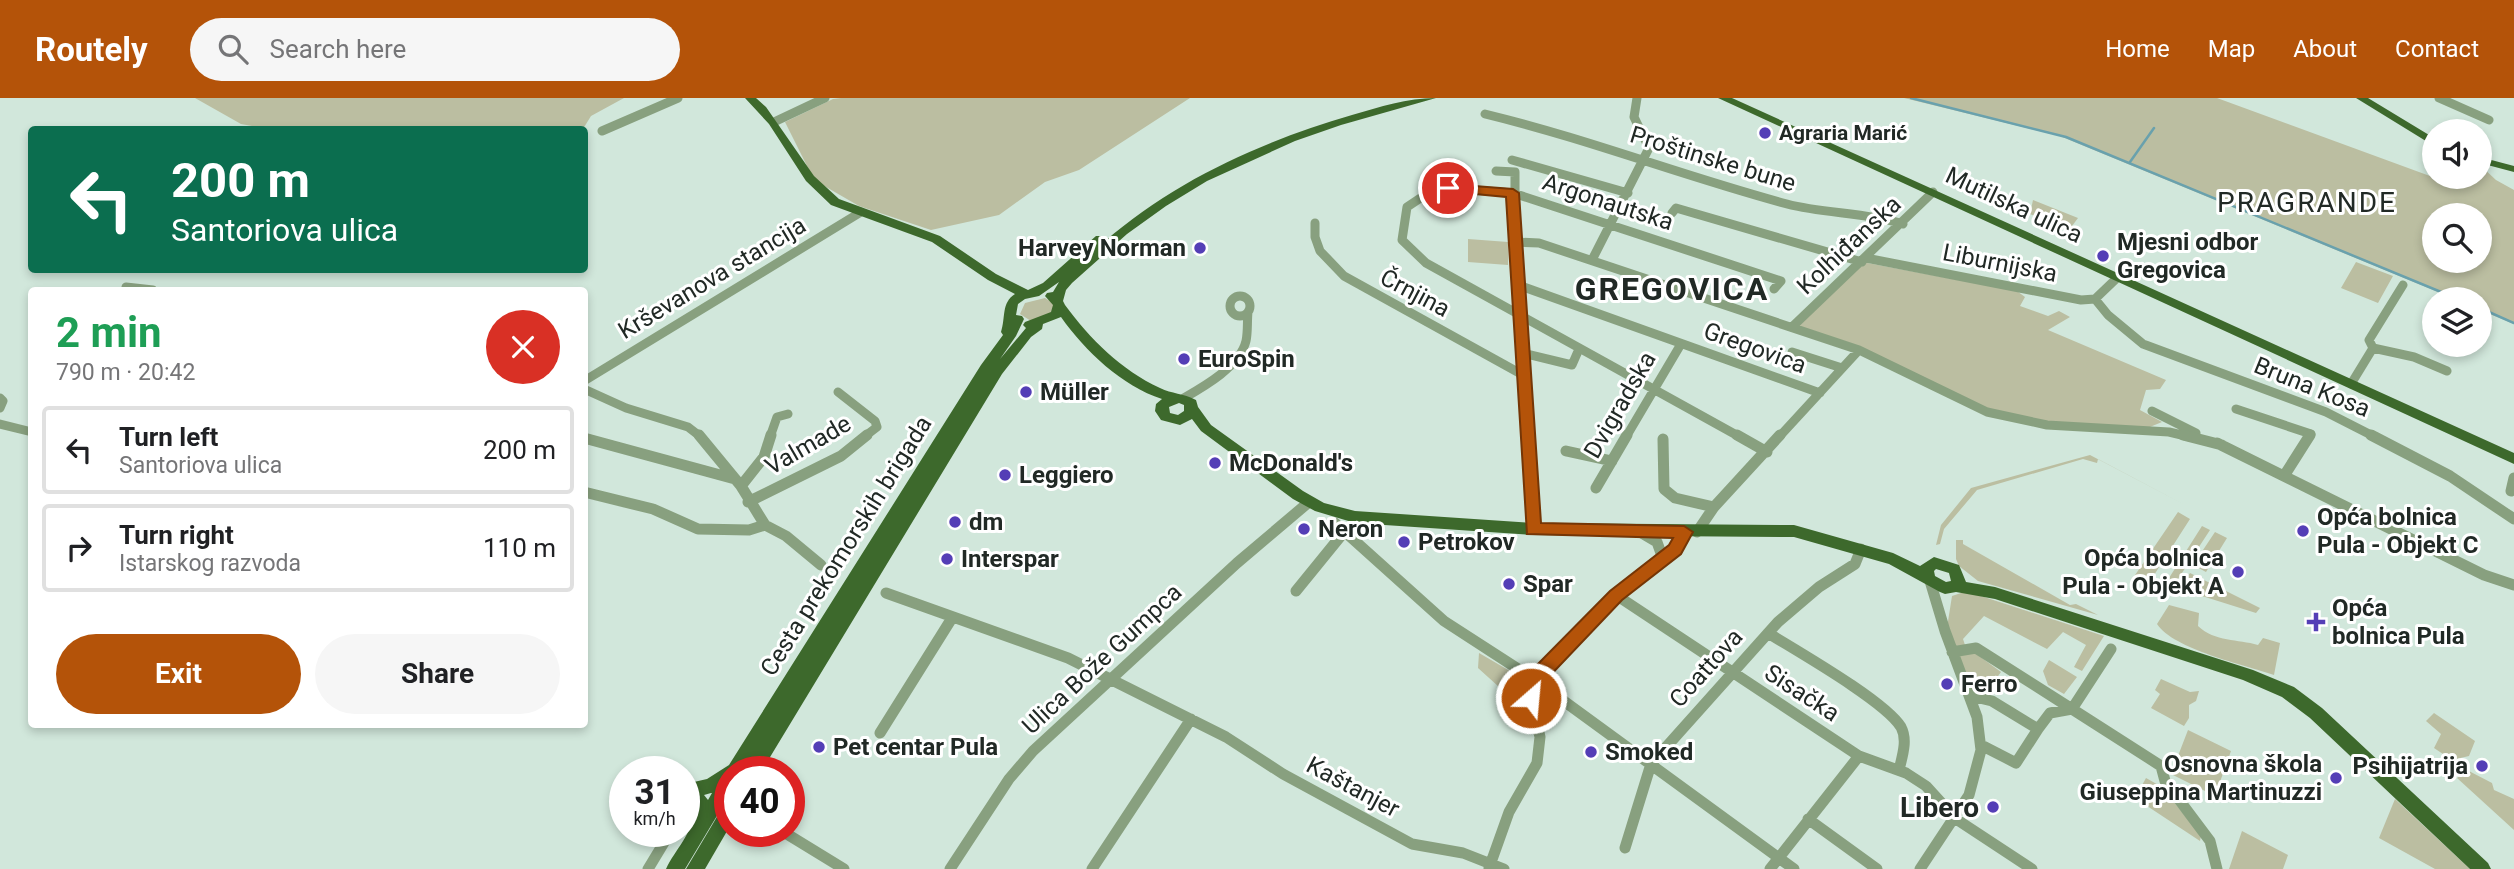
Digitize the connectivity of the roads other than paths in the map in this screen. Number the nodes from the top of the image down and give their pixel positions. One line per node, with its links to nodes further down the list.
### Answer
1 (678, 98): 13 (street)
2 (750, 98): 12 (main road)
3 (825, 98): 12 (street)
4 (1399, 98): 31 (main road)
5 (1431, 98): 31 (main road)
6 (1636, 98): 15 (street)
7 (1723, 98): 20 (main road, Mutilska ulica)
8 (2361, 98): 14 (main road)
9 (2439, 98): 11 (street)
10 (1485, 114): 15 (street, Proštinske bune)
11 (2488, 119)
12 (774, 122): 23 (main road)
13 (602, 131)
14 (2422, 136)
15 (1645, 158): 22 (street); 26 (street, Proštinske bune)
16 (1512, 160): 22 (street)
17 (2492, 163): 18 (main road)
18 (2514, 169)
19 (1496, 171): 21 (street)
20 (1933, 192): 26 (street, Kolhiđanska); 33 (main road, Mutilska ulica)
21 (1513, 193): 27 (street, Argonautska); 28 (street); 41 (street, Argonautska)
22 (1628, 193): 27 (street)
23 (861, 212): 32 (main road); 55 (street, Krševanova stancija)
24 (1672, 213): 29 (street, Liburnijska)
25 (1315, 223): 54 (street, Črnjina)
26 (1902, 224): 29 (street, Kolhiđanska)
27 (1612, 225): 30 (street); 36 (street, Argonautska)
28 (1515, 242): 30 (street); 34 (street)
29 (1864, 260): 38 (street, Liburnijska); 43 (street, Kolhiđanska)
30 (1592, 261): 43 (street)
31 (1069, 274): 37 (main road); 39 (main road)
32 (992, 277): 37 (main road); 42 (main road)
33 (2118, 277): 38 (street); 56 (main road, Mutilska ulica)
34 (1518, 285): 41 (street); 45 (street, Gregovica)
35 (2403, 285): 46 (street)
36 (1774, 289)
37 (1035, 293): 39 (main road); 42 (main road)
38 (2095, 299): 91 (street, Bruna Kosa)
39 (1061, 305): 42 (main road); 44 (main road)
40 (1244, 316): 63 (street)
41 (1520, 317): 48 (street, Argonautska); 51 (street)
42 (1024, 318): 44 (main road); 47 (main road, Cesta prekomorskih brigada); 47 (main road, Cesta prekomorskih brigada)
43 (1792, 327): 49 (street)
44 (1087, 338): 57 (main road)
45 (1681, 344): 58 (street, Dvigradska); 61 (street, Gregovica)
46 (2373, 348): 53 (street); 56 (street)
47 (1006, 349): 120 (main road, Cesta prekomorskih brigada)
48 (1579, 349): 51 (street); 58 (street, Argonautska)
49 (1858, 350): 52 (street); 74 (street)
50 (1792, 352): 52 (street)
51 (1522, 353): 54 (street)
52 (1842, 368): 61 (street)
53 (2446, 371)
54 (1523, 375): 94 (street)
55 (588, 379)
56 (2351, 384): 80 (main road, Mutilska ulica)
57 (1148, 388): 63 (main road); 65 (main road)
58 (1654, 390): 79 (street, Argonautska); 81 (street, Dvigradska)
59 (588, 391): 84 (street, Valmade)
60 (838, 392): 88 (street, Valmade)
61 (1820, 393): 79 (street)
62 (0, 398): 64 (street)
63 (1186, 403): 65 (main road); 70 (main road); 72 (main road)
64 (0, 408)
65 (1162, 408): 70 (main road)
66 (2236, 409): 82 (street)
67 (2152, 411): 69 (street)
68 (788, 414): 84 (street, Valmade)
69 (2167, 418): 74 (street); 77 (street)
70 (1180, 420): 72 (main road)
71 (0, 424): 73 (street)
72 (1206, 428): 89 (main road)
73 (28, 431)
74 (2169, 432): 77 (street)
75 (588, 439): 84 (street, Valmade)
76 (1663, 439): 90 (street)
77 (2222, 445): 82 (street)
78 (1566, 451): 81 (street)
79 (1767, 452): 90 (street)
80 (2514, 459)
81 (1612, 461): 85 (street, Dvigradska)
82 (2284, 476): 102 (street)
83 (2514, 478): 86 (street)
84 (738, 482): 88 (street, Valmade)
85 (1597, 488)
86 (2511, 491)
87 (588, 493): 93 (street)
88 (748, 502): 93 (street, Valmade)
89 (1309, 502): 92 (main road); 113 (street, Ulica Bože Gumpca)
90 (1714, 507): 96 (street)
91 (2514, 519)
92 (1337, 522): 94 (main road); 103 (street); 112 (street)
93 (765, 525): 99 (street, Valmade)
94 (1533, 529): 95 (main road)
95 (1640, 532): 96 (main road); 98 (street)
96 (1687, 532): 97 (main road); 98 (street)
97 (1861, 549): 100 (main road); 108 (street, Coattova)
98 (1665, 557): 105 (street)
99 (821, 565)
100 (1930, 574): 101 (main road); 101 (main road); 106 (street)
101 (1954, 582): 106 (street); 150 (main road)
102 (2514, 588)
103 (1296, 591)
104 (886, 593): 107 (street, Kaštanjer)
105 (1616, 596): 111 (street, Sisačka); 112 (street)
106 (1939, 609): 110 (street)
107 (952, 618): 113 (street, Kaštanjer); 118 (street)
108 (1768, 633): 111 (street, Coattova); 123 (street, Sisačka)
109 (2111, 649): 115 (street)
110 (1952, 652): 114 (street); 115 (street)
111 (1732, 672): 121 (street, Sisačka); 122 (street, Coattova)
112 (1535, 680): 122 (street); 136 (street)
113 (1109, 681): 116 (street, Kaštanjer); 141 (street, Ulica Bože Gumpca)
114 (1971, 696): 117 (street); 119 (street)
115 (2072, 709): 117 (street); 149 (street)
116 (1191, 719): 136 (street, Kaštanjer); 142 (street)
117 (2038, 729): 119 (street)
118 (880, 733)
119 (1981, 745): 126 (street)
120 (751, 756)
121 (1859, 756): 123 (street, Sisačka); 125 (street)
122 (1651, 764): 133 (street, Coattova); 135 (street)
123 (1899, 770): 126 (street, Sisačka)
124 (714, 806): 127 (main road)
125 (1808, 819): 135 (street); 146 (street)
126 (1956, 819): 147 (street); 148 (street, Sisačka)
127 (700, 829)
128 (714, 837): 134 (main road)
129 (714, 842): 134 (main road)
130 (805, 845): 140 (street)
131 (661, 847): 137 (street)
132 (689, 847): 138 (main road)
133 (1625, 848)
134 (707, 849): 139 (main road)
135 (1778, 857): 144 (street); 145 (street)
136 (1490, 866): 143 (street, Kaštanjer)
137 (648, 869)
138 (675, 869)
139 (695, 869)
140 (844, 869)
141 (950, 869)
142 (1093, 869)
143 (1504, 869)
144 (1770, 869)
145 (1794, 869)
146 (1877, 869)
147 (1920, 869)
148 (2032, 869)
149 (2217, 869)
150 (2482, 869)

